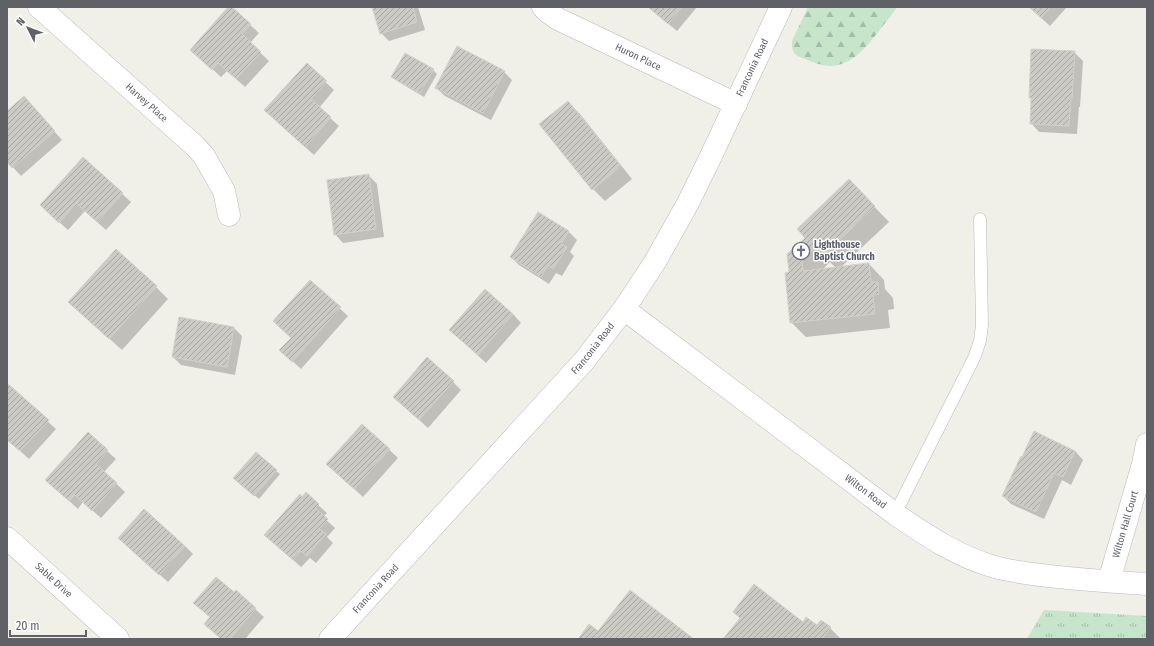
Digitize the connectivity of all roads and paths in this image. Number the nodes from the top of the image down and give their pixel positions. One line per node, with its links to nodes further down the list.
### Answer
1 (39, 7): 5 (street, Harvey Place)
2 (542, 7): 4 (street, Huron Place)
3 (781, 7): 4 (street, Franconia Road)
4 (736, 104): 7 (street, Franconia Road)
5 (229, 215)
6 (980, 218): 9 (lane)
7 (624, 309): 9 (street, Wilton Road); 14 (street, Franconia Road)
8 (1147, 444): 11 (street, Wilton Hall Court)
9 (895, 514): 11 (street, Wilton Road)
10 (7, 538): 13 (street, Sable Drive)
11 (1109, 581): 12 (street, Wilton Road)
12 (1147, 584)
13 (118, 639)
14 (330, 639)

